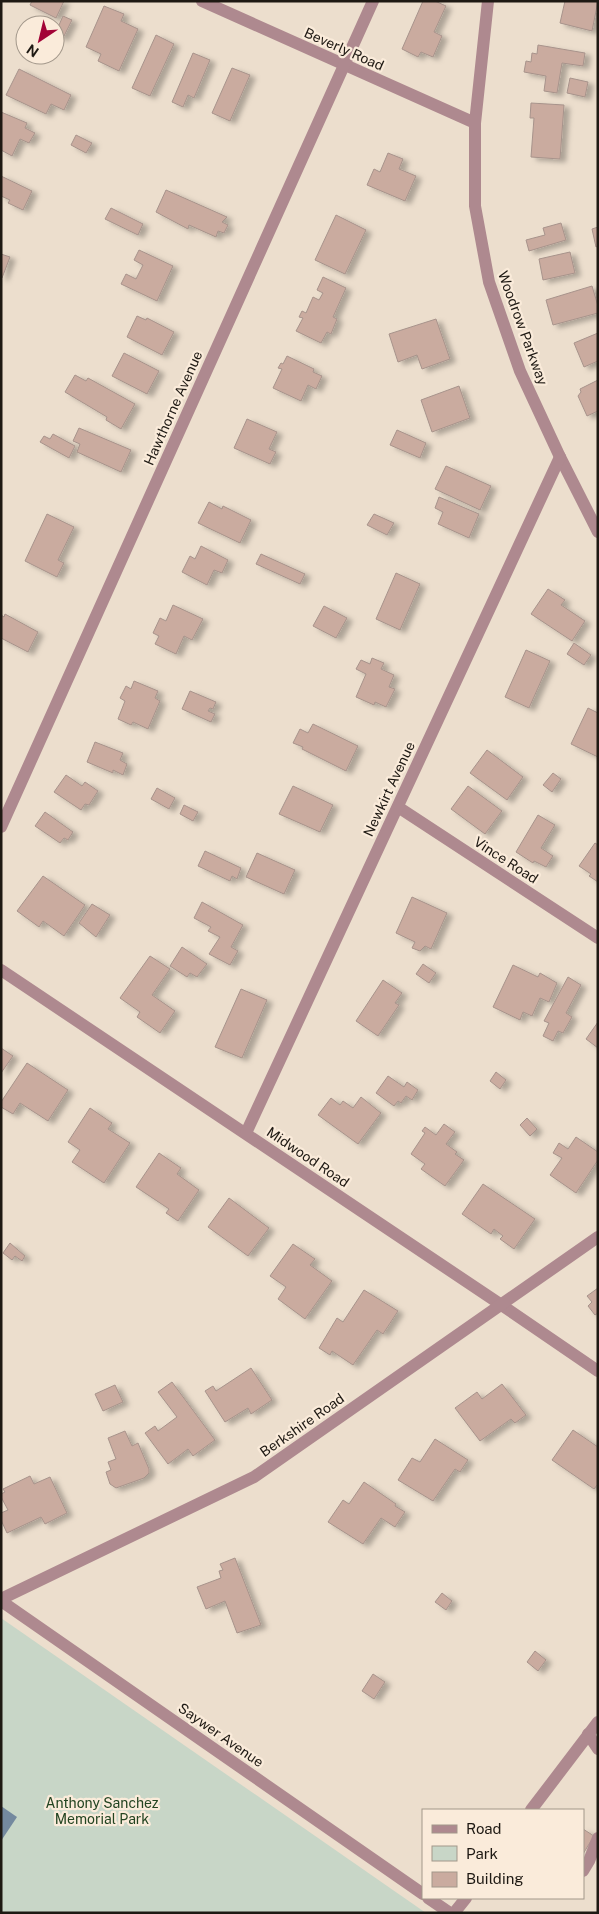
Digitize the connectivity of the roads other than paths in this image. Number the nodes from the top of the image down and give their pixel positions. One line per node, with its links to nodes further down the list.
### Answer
1 (202, 1): 4 (street, Beverly Road)
2 (373, 1): 4 (street, Hawthorne Avenue)
3 (488, 1): 5 (street, Woodrow Parkway)
4 (344, 66): 5 (street, Beverly Road); 9 (street, Hawthorne Avenue)
5 (475, 123): 6 (street, Woodrow Parkway)
6 (560, 457): 7 (street, Woodrow Parkway); 8 (street, Newkirt Avenue)
7 (598, 532)
8 (398, 806): 10 (street, Vince Road); 12 (street, Newkirt Avenue)
9 (1, 827)
10 (598, 938)
11 (1, 970): 12 (street, Midwood Road)
12 (246, 1133): 14 (street, Midwood Road)
13 (598, 1237): 14 (street, Berkshire Road)
14 (500, 1304): 15 (street, Midwood Road); 16 (street, Berkshire Road)
15 (598, 1371)
16 (1, 1600): 23 (street, Saywer Avenue)
17 (598, 1722): 18 (street)
18 (588, 1734): 19 (street); 20 (street)
19 (598, 1749)
20 (533, 1809)
21 (598, 1838): 22 (street)
22 (584, 1869)
23 (422, 1893)
24 (429, 1899): 26 (street)
25 (465, 1899): 27 (street)
26 (450, 1913)
27 (454, 1913)

